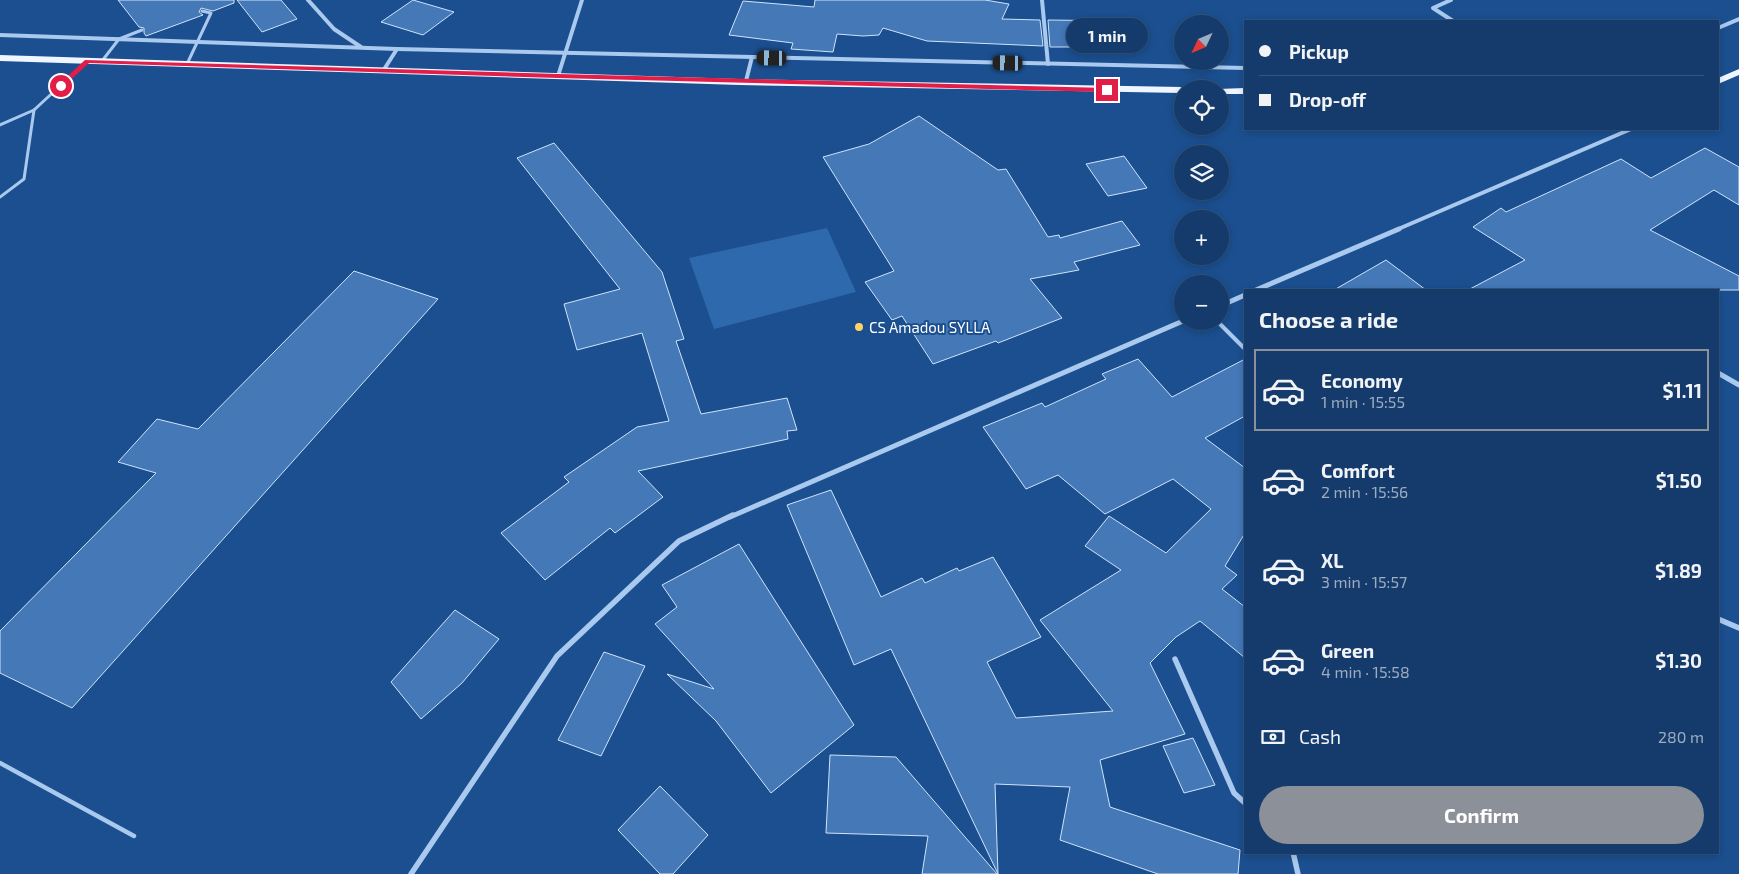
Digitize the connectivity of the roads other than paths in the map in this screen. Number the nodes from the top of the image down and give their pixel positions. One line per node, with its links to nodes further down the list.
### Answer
1 (308, 0): 13 (street)
2 (582, 0): 15 (street)
3 (1042, 0): 21 (street)
4 (1451, 0): 7 (street)
5 (202, 11): 12 (lane)
6 (1739, 19): 8 (street)
7 (1451, 20)
8 (1719, 28)
9 (142, 30): 11 (lane)
10 (0, 35): 11 (street)
11 (119, 39): 12 (street); 19 (lane)
12 (197, 42): 13 (street); 20 (lane)
13 (362, 48): 14 (street)
14 (397, 49): 15 (street); 23 (street)
15 (565, 53): 16 (street); 25 (street)
16 (752, 57): 21 (street); 26 (street)
17 (0, 58): 18 (main road)
18 (87, 61): 19 (main road); 31 (lane)
19 (102, 61): 20 (main road)
20 (187, 64): 23 (main road)
21 (1048, 64): 22 (street)
22 (1244, 68)
23 (383, 71): 25 (main road)
24 (1739, 72): 27 (main road)
25 (558, 76): 26 (main road)
26 (746, 81): 28 (main road)
27 (1719, 81)
28 (1174, 90)
29 (1229, 91): 30 (main road)
30 (1244, 91)
31 (34, 110): 32 (lane); 34 (lane)
32 (0, 125)
33 (1629, 130): 35 (street)
34 (0, 196)
35 (1258, 289)
36 (1244, 295): 37 (street)
37 (1229, 302)
38 (1174, 325): 50 (street)
39 (1226, 330): 40 (lane)
40 (1244, 348)
41 (1719, 374): 42 (street)
42 (1739, 385)
43 (1719, 619): 44 (street)
44 (1739, 628)
45 (1175, 658): 47 (street)
46 (0, 763): 48 (lane)
47 (1244, 802)
48 (134, 836)
49 (1293, 854): 51 (street)
50 (411, 874)
51 (1298, 874)

